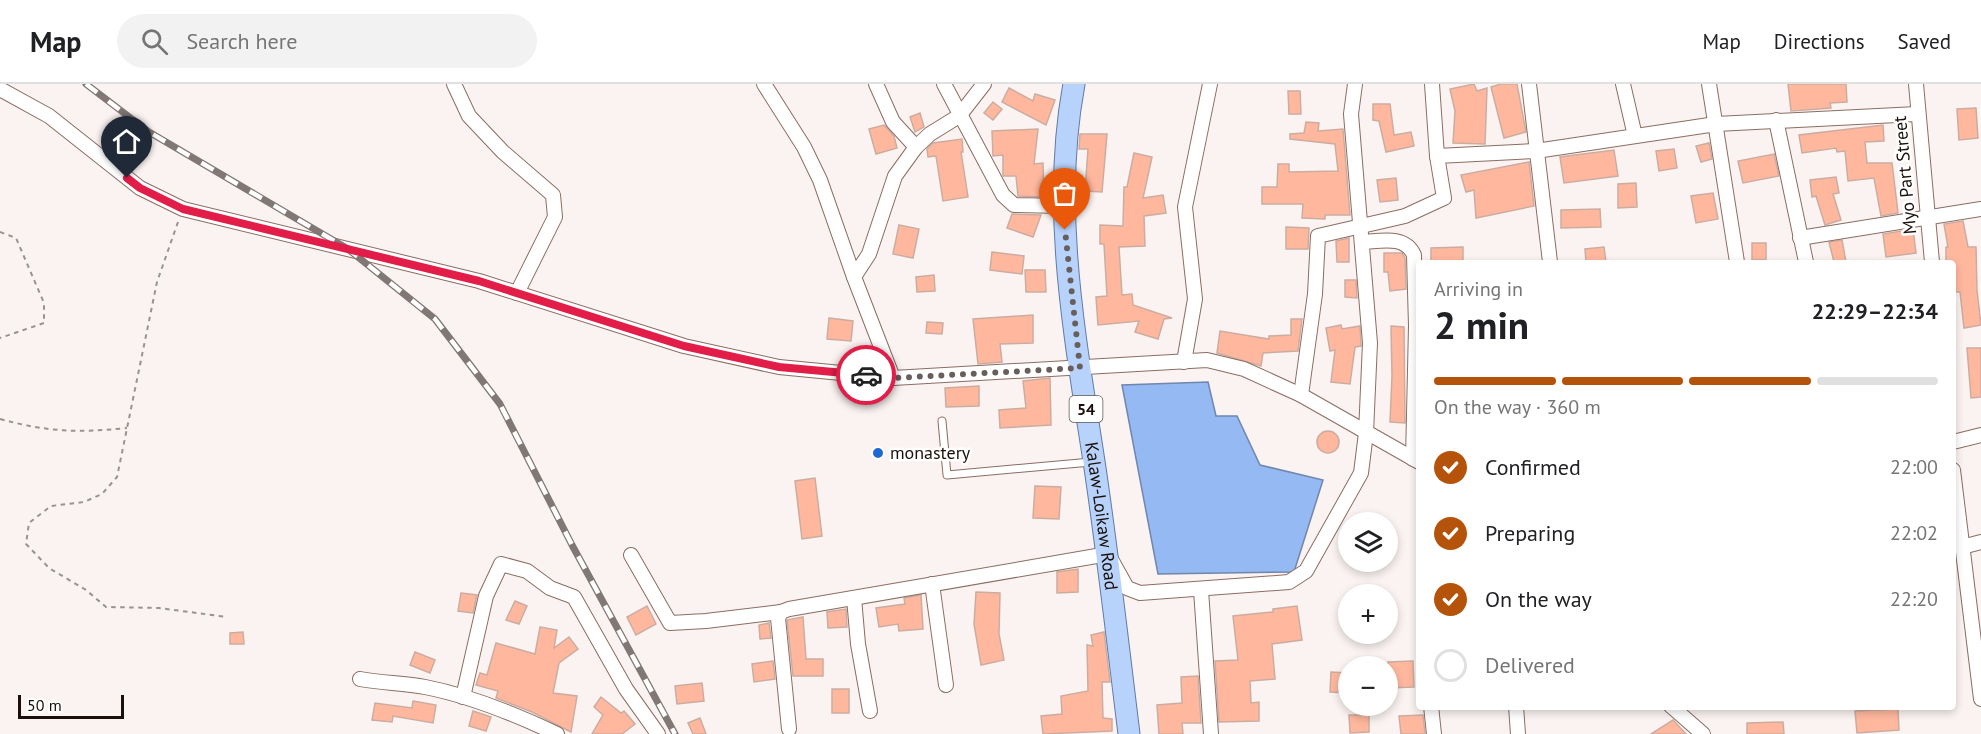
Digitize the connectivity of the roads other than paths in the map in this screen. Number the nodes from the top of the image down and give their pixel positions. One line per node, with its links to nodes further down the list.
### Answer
1 (454, 84): 33 (street)
2 (764, 84): 32 (street)
3 (876, 84): 20 (street)
4 (944, 84): 16 (street)
5 (984, 84): 16 (street)
6 (1074, 84): 23 (main road, Kalaw-Loikaw Road / 54)
7 (1210, 84): 34 (street)
8 (1355, 84): 26 (street)
9 (1432, 84): 22 (street)
10 (1529, 84): 21 (street)
11 (1623, 84): 19 (street)
12 (1709, 84): 18 (street)
13 (1916, 84): 15 (street, Myo Part Street)
14 (0, 89): 33 (street)
15 (1917, 114): 17 (street); 25 (street, Myo Part Street)
16 (959, 116): 20 (street); 23 (street)
17 (1776, 120): 18 (street); 27 (street)
18 (1716, 124): 19 (street); 29 (street)
19 (1635, 136): 21 (street)
20 (916, 147): 32 (street)
21 (1536, 151): 22 (street); 28 (street)
22 (1437, 156): 26 (street)
23 (1063, 206): 35 (main road, Kalaw-Loikaw Road / 54)
24 (1981, 209): 25 (street)
25 (1927, 218): 27 (street); 31 (street, Myo Part Street)
26 (1363, 235): 37 (street); 39 (street); 42 (street)
27 (1800, 237): 30 (street)
28 (1550, 260)
29 (1737, 260)
30 (1806, 260)
31 (1932, 260)
32 (854, 277): 36 (street)
33 (517, 293): 36 (street)
34 (1184, 362): 35 (street); 37 (street)
35 (1080, 368): 36 (street); 43 (main road, Kalaw-Loikaw Road / 54)
36 (893, 378)
37 (1301, 395): 39 (street)
38 (942, 422): 43 (lane)
39 (1366, 433): 42 (street); 50 (street)
40 (1981, 435): 41 (street)
41 (1956, 441)
42 (1416, 460)
43 (1094, 462): 47 (main road, Kalaw-Loikaw Road / 54)
44 (1956, 496): 46 (street)
45 (1981, 542): 46 (street)
46 (1962, 547): 56 (street)
47 (1108, 554): 49 (street); 50 (street); 64 (main road, Kalaw-Loikaw Road / 54)
48 (632, 555): 52 (street)
49 (932, 584): 51 (street); 54 (street)
50 (1201, 590): 65 (street)
51 (854, 598): 52 (street); 60 (street)
52 (781, 612): 61 (street)
53 (360, 679): 55 (street)
54 (946, 686)
55 (463, 697): 62 (street); 63 (street)
56 (1981, 699)
57 (1431, 710): 66 (street)
58 (1516, 710): 67 (street)
59 (1676, 710): 68 (street)
60 (870, 711)
61 (789, 729)
62 (557, 734)
63 (658, 734)
64 (1129, 734)
65 (1211, 734)
66 (1434, 734)
67 (1518, 734)
68 (1703, 734)

